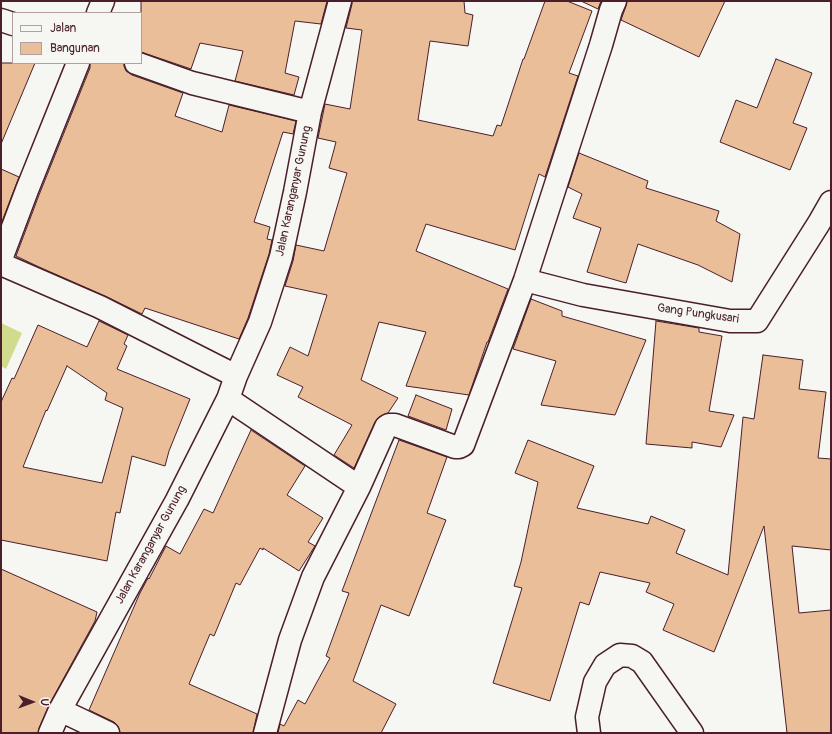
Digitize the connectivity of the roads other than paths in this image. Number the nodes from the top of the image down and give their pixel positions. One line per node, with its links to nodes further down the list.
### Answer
1 (103, 1): 4 (street)
2 (340, 1): 9 (street, Jalan Karanganyar Gunung)
3 (615, 1): 13 (street)
4 (98, 12)
5 (1, 20): 6 (street)
6 (12, 24)
7 (78, 64): 11 (street)
8 (139, 64): 9 (street)
9 (310, 112): 14 (street, Jalan Karanganyar Gunung)
10 (831, 202): 13 (street, Gang Pungkusari)
11 (1, 259)
12 (1, 264): 14 (street)
13 (525, 280): 16 (street)
14 (236, 376): 15 (street, Jalan Karanganyar Gunung)
15 (228, 399): 16 (street); 17 (street, Jalan Karanganyar Gunung)
16 (359, 487): 20 (street)
17 (60, 710): 18 (street, Jalan Karanganyar Gunung); 19 (street)
18 (50, 733)
19 (108, 733)
20 (265, 733)
21 (589, 733): 22 (street)
22 (692, 733)

